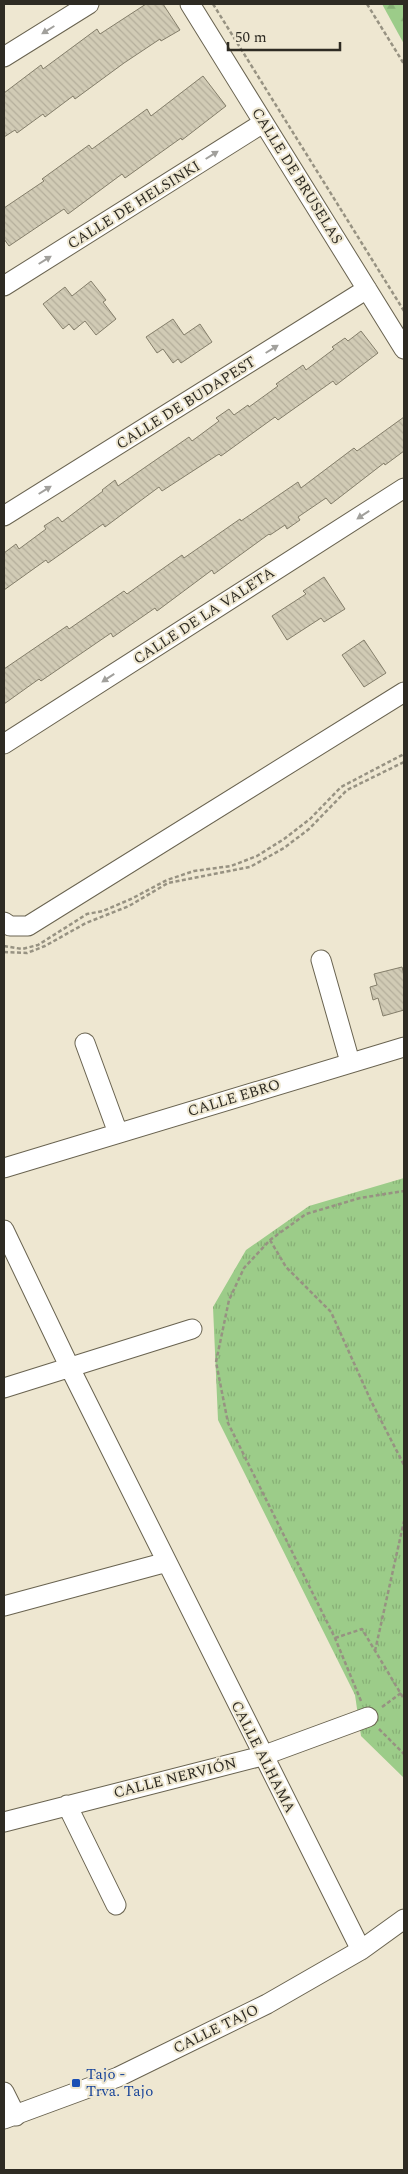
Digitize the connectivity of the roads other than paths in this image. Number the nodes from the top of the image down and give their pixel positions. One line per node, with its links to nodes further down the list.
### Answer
1 (89, 4): 3 (street, one-way to 3)
2 (190, 4): 4 (street, CALLE DE BRUSELAS)
3 (4, 57)
4 (263, 123): 5 (street, CALLE DE HELSINKI, one-way to 4); 6 (street, CALLE DE BRUSELAS)
5 (4, 286)
6 (367, 289): 7 (street, CALLE DE BRUSELAS); 9 (street, CALLE DE BUDAPEST, one-way to 6)
7 (404, 349)
8 (404, 488): 11 (street, CALLE DE LA VALETA, one-way to 11)
9 (4, 516)
10 (404, 692): 12 (street)
11 (4, 744)
12 (7, 924)
13 (321, 960): 16 (street)
14 (84, 1043): 17 (street)
15 (404, 1046): 16 (street, CALLE EBRO)
16 (350, 1062): 17 (street, CALLE EBRO)
17 (118, 1133): 18 (street, CALLE EBRO)
18 (4, 1168)
19 (4, 1230): 21 (street, CALLE ALHAMA)
20 (192, 1329): 21 (street)
21 (70, 1368): 22 (street); 23 (street, CALLE ALHAMA)
22 (4, 1388)
23 (167, 1562): 24 (street); 26 (street, CALLE ALHAMA)
24 (4, 1606)
25 (368, 1717): 26 (street, CALLE NERVIÓN)
26 (262, 1756): 27 (street, CALLE NERVIÓN); 31 (street, CALLE ALHAMA)
27 (67, 1805): 28 (street, CALLE NERVIÓN); 29 (street)
28 (4, 1822)
29 (116, 1905)
30 (404, 1919): 31 (street, CALLE TAJO)
31 (361, 1950): 33 (street, CALLE TAJO)
32 (4, 2092): 33 (street, CALLE TAJO)
33 (10, 2118)

